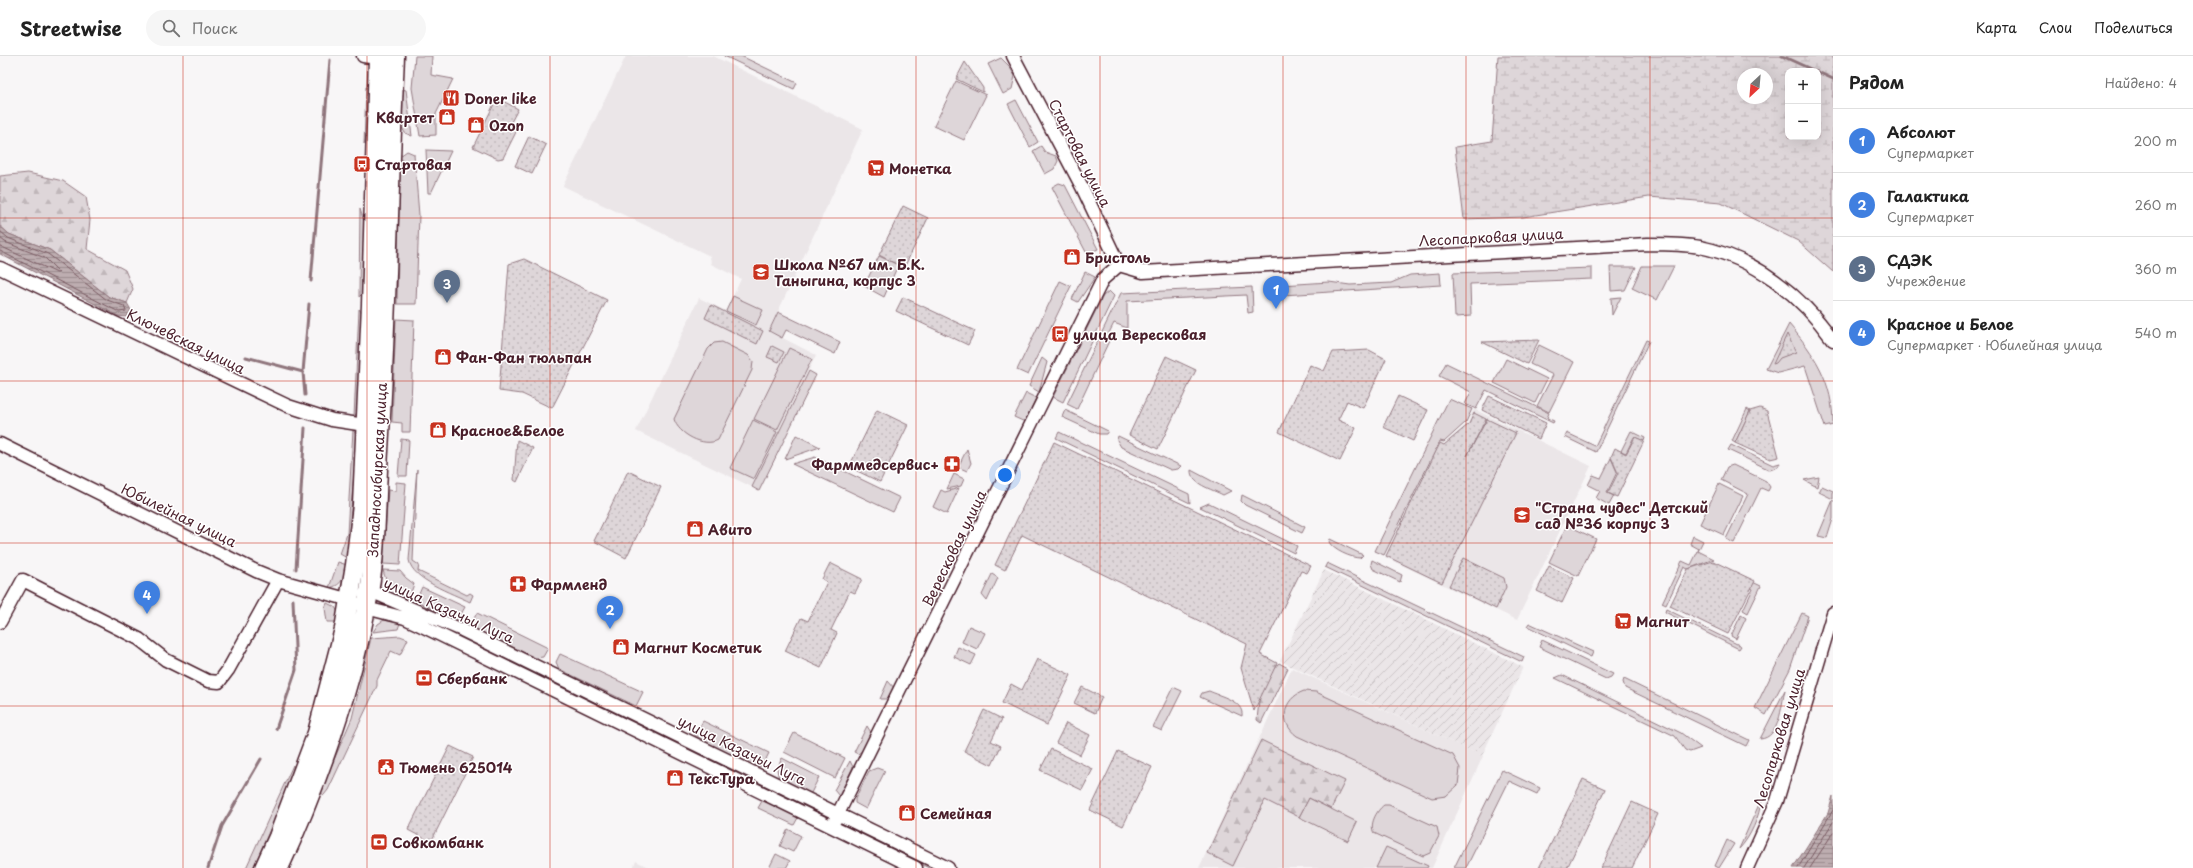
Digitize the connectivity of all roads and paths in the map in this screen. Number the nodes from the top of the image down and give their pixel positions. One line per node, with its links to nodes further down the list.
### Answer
1 (378, 56): 6 (main road, Западносибирская улица); 9 (main road, Западносибирская улица)
2 (1013, 56): 3 (street, Стартовая улица)
3 (1119, 265): 5 (street, Лесопарковая улица); 13 (street, Вересковая улица)
4 (0, 268): 6 (street, Ключевская улица)
5 (1833, 340)
6 (365, 425): 10 (main road, Западносибирская улица)
7 (0, 444): 8 (street, Юбилейная улица)
8 (278, 580): 10 (street, Юбилейная улица); 12 (street)
9 (368, 599): 10 (street, улица Казачьи Луга); 10 (street, улица Казачьи Луга); 13 (street, улица Казачьи Луга); 14 (street, улица Казачьи Луга); 16 (main road, Западносибирская улица)
10 (350, 600): 15 (main road, Западносибирская улица)
11 (1833, 613): 19 (street, Лесопарковая улица)
12 (0, 622)
13 (839, 814): 14 (street, Вересковая улица); 18 (street, улица Казачьи Луга)
14 (832, 827): 17 (street, улица Казачьи Луга)
15 (264, 868)
16 (278, 868)
17 (916, 868)
18 (948, 868)
19 (1747, 868)

